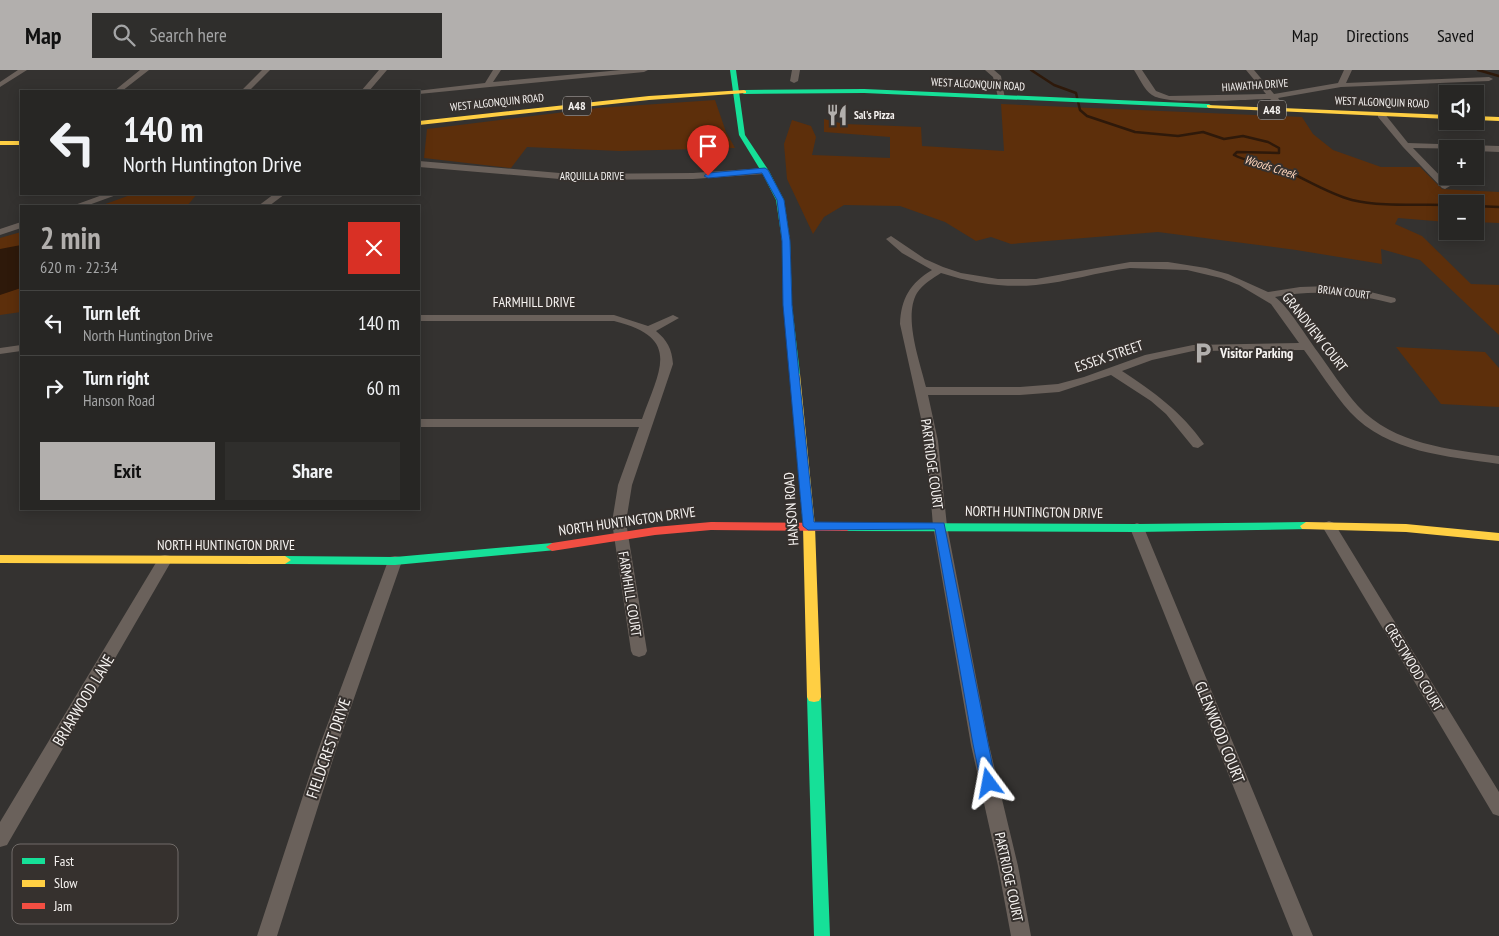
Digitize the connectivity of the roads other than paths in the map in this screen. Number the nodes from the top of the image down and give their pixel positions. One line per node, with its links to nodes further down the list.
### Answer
1 (23, 70): 16 (street)
2 (145, 70): 19 (street)
3 (266, 70): 20 (street)
4 (382, 70): 21 (street)
5 (497, 70): 17 (street)
6 (644, 70): 13 (street)
7 (733, 70): 23 (main road, HANSON ROAD)
8 (796, 70): 15 (street)
9 (990, 70): 25 (street)
10 (1138, 70): 24 (street, HIAWATHA DRIVE)
11 (1250, 70): 24 (street)
12 (1348, 70): 18 (street)
13 (623, 71): 17 (street)
14 (1489, 79): 18 (street, HIAWATHA DRIVE)
15 (794, 82)
16 (0, 85)
17 (488, 85): 22 (street)
18 (1341, 85): 24 (street, HIAWATHA DRIVE)
19 (119, 90)
20 (246, 90)
21 (366, 90)
22 (420, 92)
23 (736, 92): 25 (main road, WEST ALGONQUIN ROAD / A48); 31 (main road, WEST ALGONQUIN ROAD / A48); 37 (main road, HANSON ROAD)
24 (1274, 96): 26 (street)
25 (1002, 97): 26 (main road, WEST ALGONQUIN ROAD / A48)
26 (1282, 110): 27 (main road, WEST ALGONQUIN ROAD / A48)
27 (1381, 115): 28 (main road, WEST ALGONQUIN ROAD / A48); 34 (street)
28 (1439, 117)
29 (1484, 118): 30 (main road)
30 (1499, 119)
31 (420, 124)
32 (0, 143): 33 (main road)
33 (20, 143)
34 (1406, 145): 35 (street); 38 (street)
35 (1499, 149)
36 (420, 164): 37 (street, ARQUILLA DRIVE)
37 (765, 170): 63 (main road, HANSON ROAD)
38 (1445, 186)
39 (82, 195): 42 (street)
40 (111, 195): 42 (street)
41 (279, 195): 44 (street)
42 (92, 201): 43 (street)
43 (80, 205)
44 (264, 205)
45 (20, 225): 46 (street)
46 (0, 232)
47 (891, 239): 48 (street, GRANDVIEW COURT)
48 (938, 270): 49 (street, GRANDVIEW COURT); 58 (street, PARTRIDGE COURT)
49 (1266, 296): 50 (street, BRIAN COURT); 54 (street, GRANDVIEW COURT)
50 (1392, 300)
51 (420, 318): 53 (street, FARMHILL DRIVE)
52 (673, 318): 53 (street)
53 (648, 330): 60 (street, FARMHILL DRIVE)
54 (1309, 346): 57 (street, ESSEX STREET); 62 (street, GRANDVIEW COURT)
55 (20, 348): 56 (street)
56 (0, 351)
57 (1113, 371): 58 (street, ESSEX STREET); 61 (street)
58 (920, 391): 64 (street, PARTRIDGE COURT)
59 (420, 422): 60 (street)
60 (647, 423): 67 (street, FARMHILL DRIVE)
61 (1198, 444)
62 (1499, 460)
63 (808, 526): 64 (main road, NORTH HUNTINGTON DRIVE); 67 (main road, NORTH HUNTINGTON DRIVE); 76 (main road, HANSON ROAD)
64 (940, 526): 66 (main road, NORTH HUNTINGTON DRIVE); 77 (street, PARTRIDGE COURT)
65 (1329, 526): 66 (main road, NORTH HUNTINGTON DRIVE); 68 (main road, NORTH HUNTINGTON DRIVE); 73 (street, CRESTWOOD COURT)
66 (1137, 528): 78 (street, GLENWOOD COURT)
67 (620, 536): 71 (main road, NORTH HUNTINGTON DRIVE); 72 (street, FARMHILL COURT)
68 (1499, 537)
69 (0, 559): 70 (main road, NORTH HUNTINGTON DRIVE)
70 (165, 560): 71 (main road, NORTH HUNTINGTON DRIVE); 74 (street, BRIARWOOD LANE)
71 (395, 561): 75 (street, FIELDCREST DRIVE)
72 (639, 652)
73 (1499, 808)
74 (0, 839)
75 (267, 936)
76 (822, 936)
77 (1021, 936)
78 (1304, 936)

